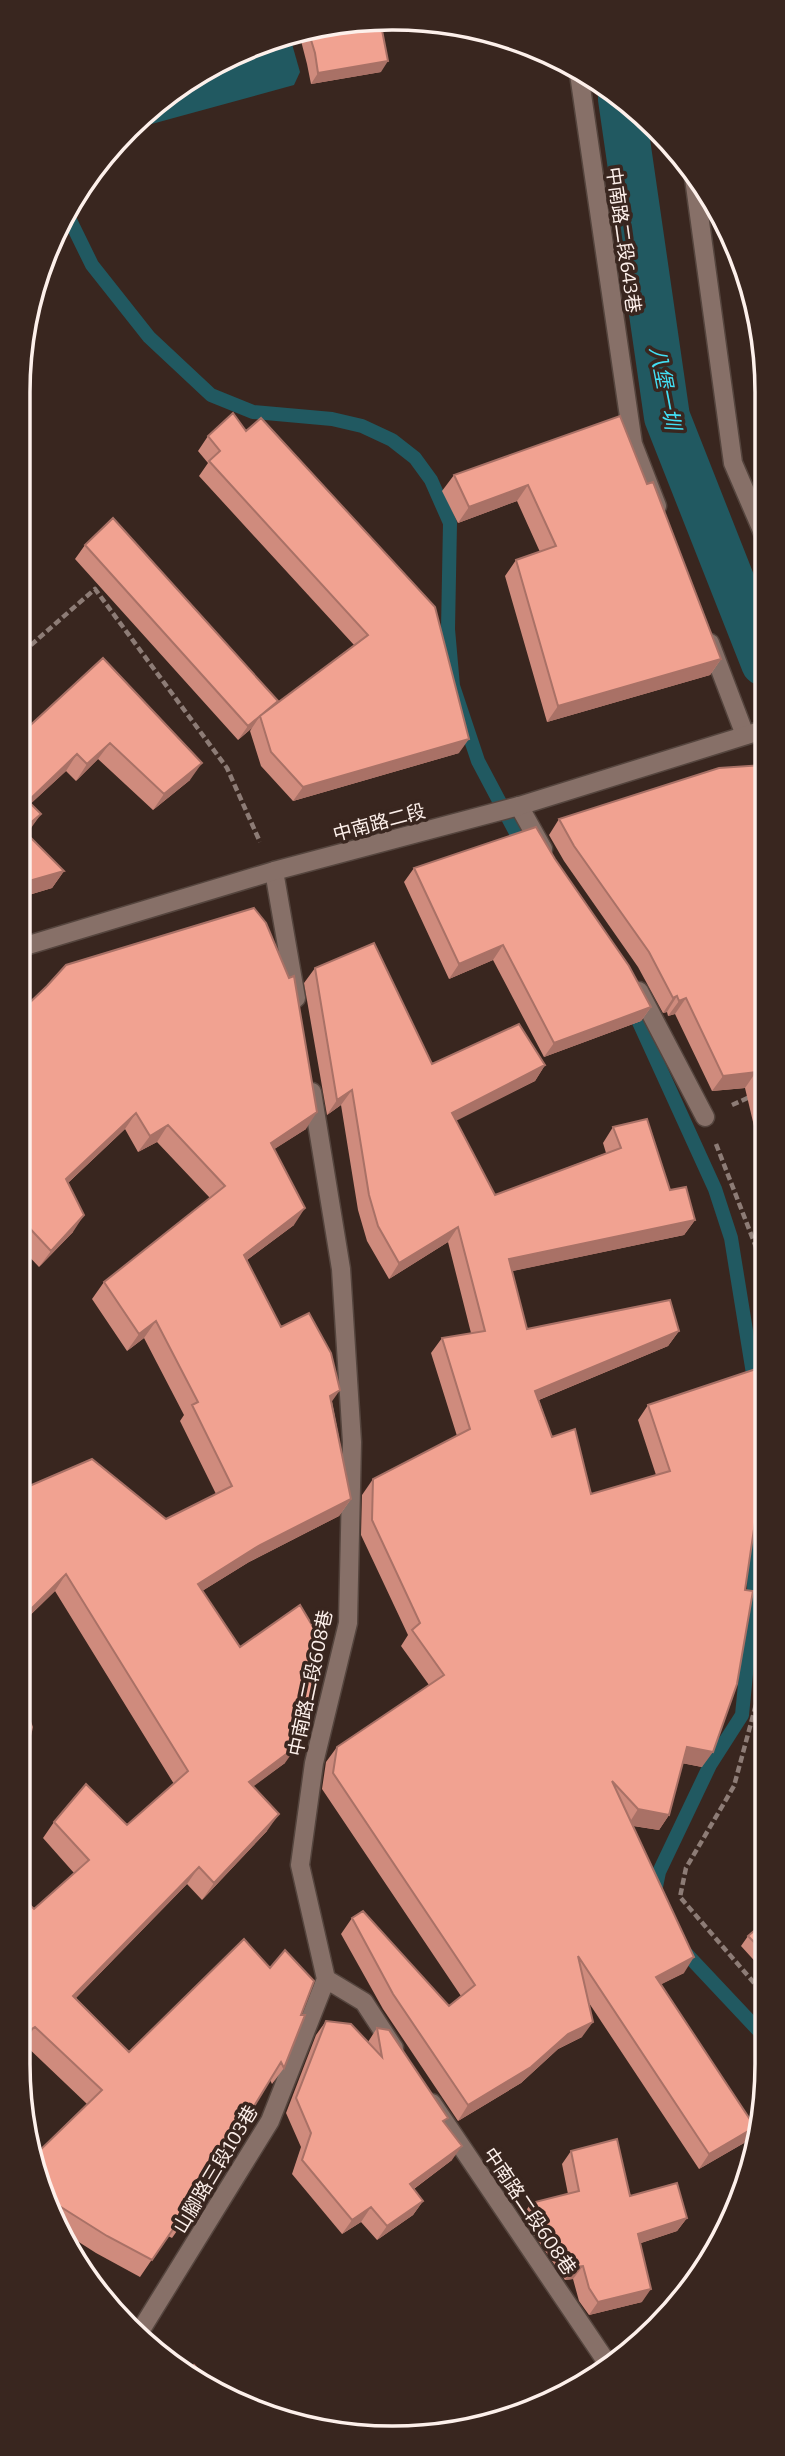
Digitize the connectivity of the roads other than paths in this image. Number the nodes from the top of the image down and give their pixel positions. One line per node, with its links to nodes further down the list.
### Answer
1 (580, 82): 4 (main road, 中南路二段643巷)
2 (696, 195): 3 (main road)
3 (755, 514)
4 (662, 520)
5 (701, 621): 7 (main road)
6 (755, 732): 7 (main road, 中南路二段)
7 (745, 734): 8 (main road, 中南路二段)
8 (519, 806): 9 (main road); 10 (main road, 中南路二段)
9 (554, 867)
10 (274, 871): 11 (main road, 中南路二段); 13 (main road)
11 (30, 945)
12 (629, 974): 15 (main road)
13 (298, 1012)
14 (310, 1080): 16 (main road, 中南路二段608巷)
15 (705, 1117)
16 (326, 1979): 17 (main road); 19 (main road, 山腳路三段103巷)
17 (402, 2059)
18 (425, 2093): 20 (main road, 中南路二段608巷)
19 (143, 2327)
20 (604, 2358)

